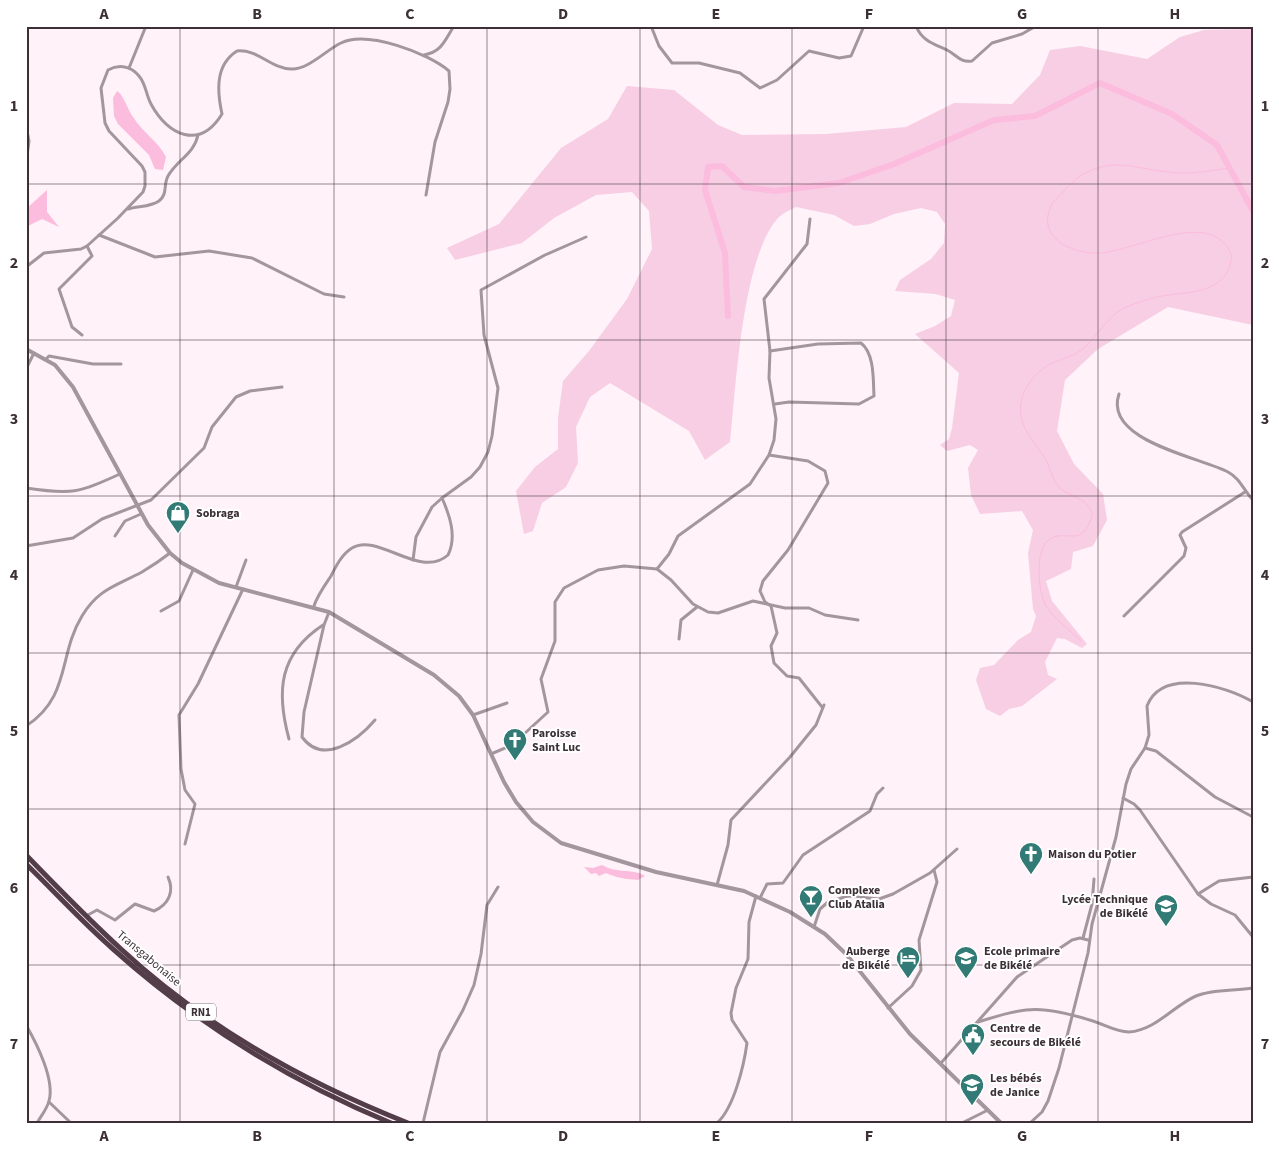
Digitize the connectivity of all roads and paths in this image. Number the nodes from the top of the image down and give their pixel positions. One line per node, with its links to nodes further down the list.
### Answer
1 (146, 26): 10 (street)
2 (454, 26): 9 (street)
3 (524, 26): 4 (street)
4 (550, 26)
5 (651, 26): 6 (street)
6 (864, 26)
7 (916, 26): 8 (street)
8 (1036, 26)
9 (422, 55): 12 (street); 14 (street)
10 (129, 68): 12 (street); 15 (street)
11 (26, 126): 13 (street)
12 (198, 135): 15 (street)
13 (26, 163)
14 (426, 195)
15 (126, 210): 17 (street)
16 (810, 219): 24 (street)
17 (98, 235): 19 (street); 21 (street)
18 (586, 237): 36 (street)
19 (87, 246): 20 (street); 22 (street)
20 (26, 267)
21 (344, 297)
22 (82, 334)
23 (26, 349): 25 (street)
24 (770, 351): 31 (street); 31 (street)
25 (34, 352): 26 (street); 28 (street)
26 (46, 359): 27 (street); 33 (street)
27 (121, 364)
28 (26, 369)
29 (282, 387): 38 (street)
30 (1119, 394): 35 (street)
31 (775, 404): 32 (street)
32 (769, 455): 45 (street); 50 (street)
33 (120, 474): 34 (street); 38 (street)
34 (26, 488)
35 (1245, 492): 37 (street); 54 (street)
36 (442, 498): 44 (street); 44 (street)
37 (1253, 500)
38 (137, 507): 39 (street); 41 (street)
39 (141, 514): 40 (street); 42 (street)
40 (115, 536)
41 (26, 546)
42 (170, 553): 46 (street); 62 (street)
43 (246, 560): 47 (street)
44 (413, 560): 49 (street)
45 (657, 569): 51 (street); 65 (street)
46 (193, 570): 47 (street); 52 (street)
47 (236, 587): 48 (street)
48 (243, 589): 49 (street); 69 (street)
49 (314, 606): 53 (street)
50 (771, 606): 51 (street); 55 (street); 77 (street)
51 (697, 607): 57 (street)
52 (161, 611)
53 (329, 612): 56 (street); 60 (street)
54 (1124, 616)
55 (858, 620)
56 (324, 625): 61 (street); 63 (street)
57 (679, 639)
58 (1253, 702): 64 (street)
59 (508, 703): 60 (street)
60 (473, 715): 65 (street)
61 (375, 720)
62 (26, 726)
63 (289, 739)
64 (1145, 748): 67 (street); 68 (street)
65 (491, 754): 77 (street)
66 (883, 788): 80 (street)
67 (1123, 798): 79 (street); 85 (street)
68 (1253, 817)
69 (185, 844)
70 (957, 849): 73 (street)
71 (26, 855): 81 (highway, Transgabonaise / RN1)
72 (26, 864): 96 (highway, Transgabonaise / RN1)
73 (934, 870): 82 (street); 87 (street)
74 (168, 877): 81 (street)
75 (1253, 877): 79 (street)
76 (1094, 879): 84 (street)
77 (717, 885): 80 (street)
78 (498, 886): 98 (street)
79 (1198, 894): 83 (street)
80 (758, 897): 82 (street); 99 (street)
81 (86, 916): 97 (highway, Transgabonaise / RN1)
82 (814, 927): 87 (street)
83 (1253, 936)
84 (1083, 938): 85 (street); 89 (street)
85 (1088, 940): 88 (street)
86 (1253, 988): 88 (street)
87 (888, 1008): 91 (street)
88 (1072, 1015): 89 (street); 102 (street)
89 (978, 1022): 91 (street)
90 (26, 1025): 92 (street)
91 (941, 1063): 93 (street)
92 (49, 1102): 94 (street); 95 (street)
93 (988, 1110): 100 (street); 101 (street)
94 (37, 1123)
95 (71, 1123)
96 (391, 1123)
97 (408, 1123)
98 (423, 1123)
99 (717, 1123)
100 (962, 1123)
101 (1001, 1123)
102 (1030, 1123)

